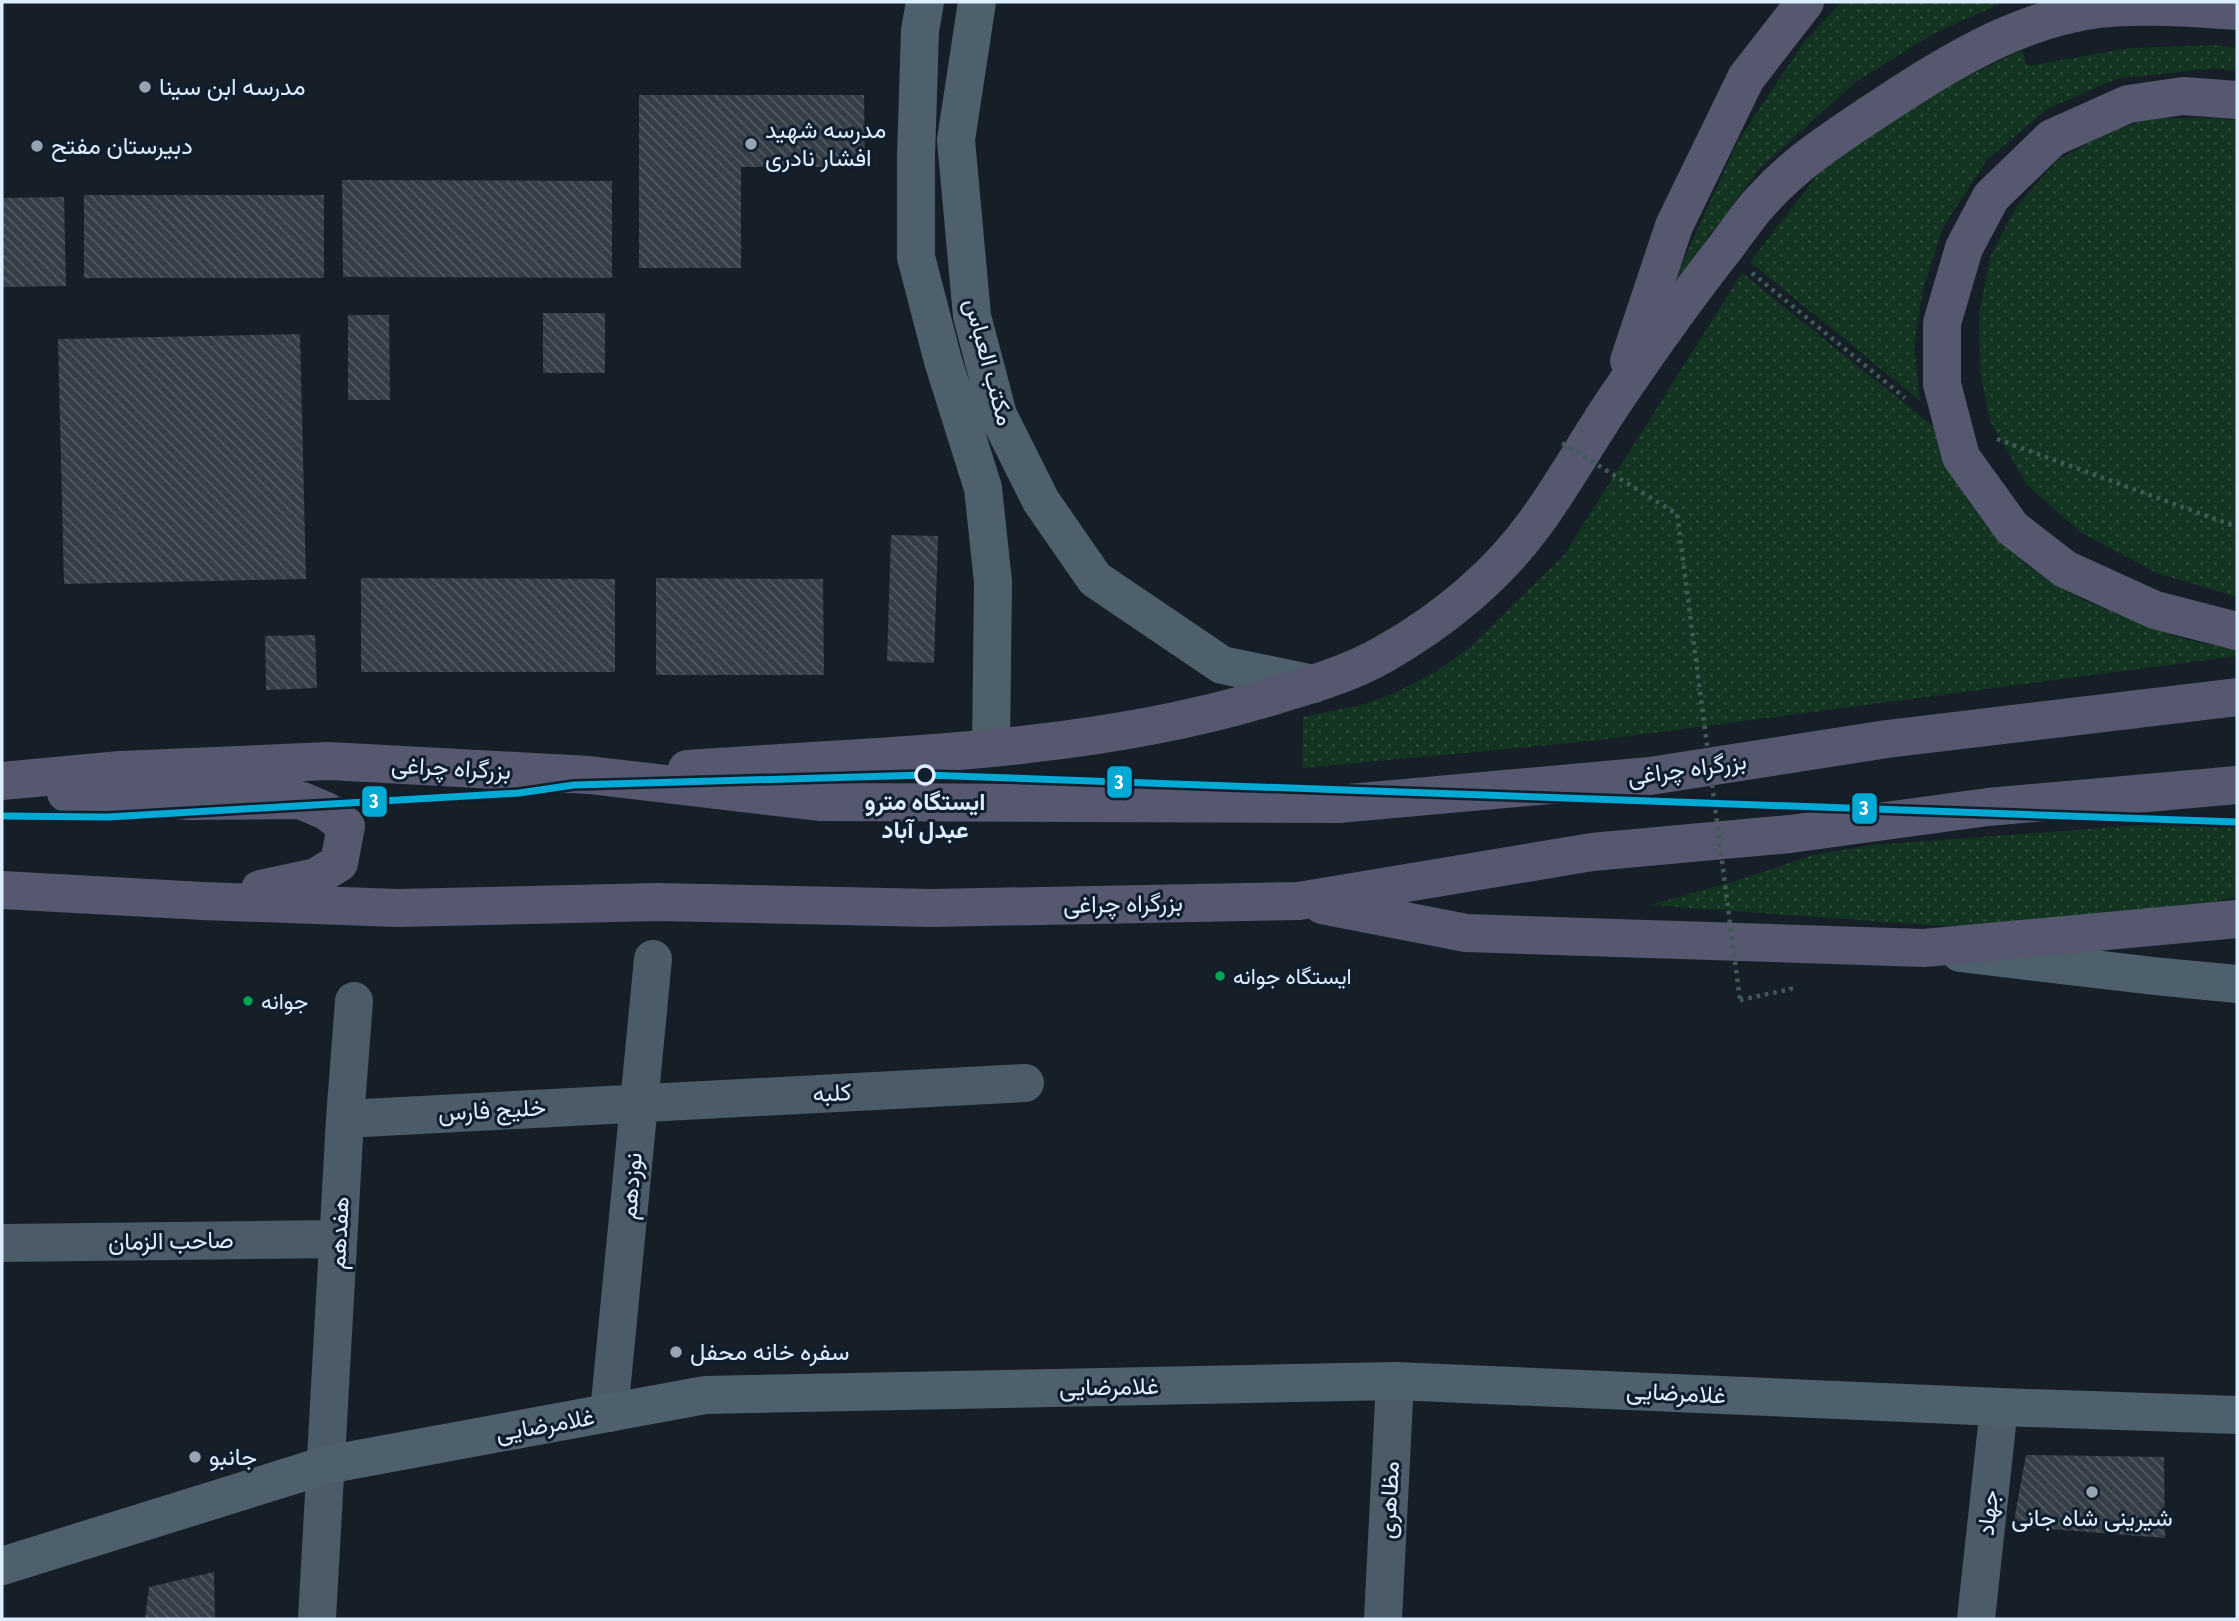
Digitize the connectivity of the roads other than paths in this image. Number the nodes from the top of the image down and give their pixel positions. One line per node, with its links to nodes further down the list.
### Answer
1 (925, 2): 10 (main road, مکتب العباس)
2 (977, 2): 8 (main road, مکتب العباس)
3 (1805, 2): 6 (highway)
4 (2237, 11): 6 (highway)
5 (2237, 100): 7 (highway)
6 (1616, 398): 8 (highway)
7 (2237, 631)
8 (1314, 684): 10 (highway)
9 (2237, 697): 11 (highway, بزرگراه چراغی)
10 (991, 748): 11 (highway)
11 (589, 775): 12 (highway, بزرگراه چراغی)
12 (2, 782): 15 (highway)
13 (2237, 785): 16 (highway, بزرگراه چراغی)
14 (2, 890): 15 (highway, بزرگراه چراغی)
15 (203, 901): 16 (highway, بزرگراه چراغی)
16 (1299, 901): 18 (highway)
17 (2237, 919): 18 (highway)
18 (1924, 948): 20 (main road)
19 (653, 959): 23 (street, نوزدهم)
20 (2237, 984)
21 (354, 1001): 24 (street, هفدهم)
22 (1025, 1083): 23 (street, کلبه)
23 (639, 1102): 24 (street, خلیج فارس); 29 (street, نوزدهم)
24 (345, 1119): 25 (street, هفدهم)
25 (338, 1239): 26 (street, صاحب الزمان); 31 (street, هفدهم)
26 (5, 1243)
27 (1395, 1381): 28 (main road, غلامرضایی); 29 (main road, غلامرضایی); 34 (street, مظاهری)
28 (1999, 1407): 30 (main road, غلامرضایی); 35 (street, جهاد)
29 (609, 1413): 31 (main road, غلامرضایی)
30 (2237, 1415)
31 (326, 1465): 32 (main road, غلامرضایی); 33 (street, هفدهم)
32 (2, 1566)
33 (317, 1619)
34 (1383, 1619)
35 (1976, 1619)

